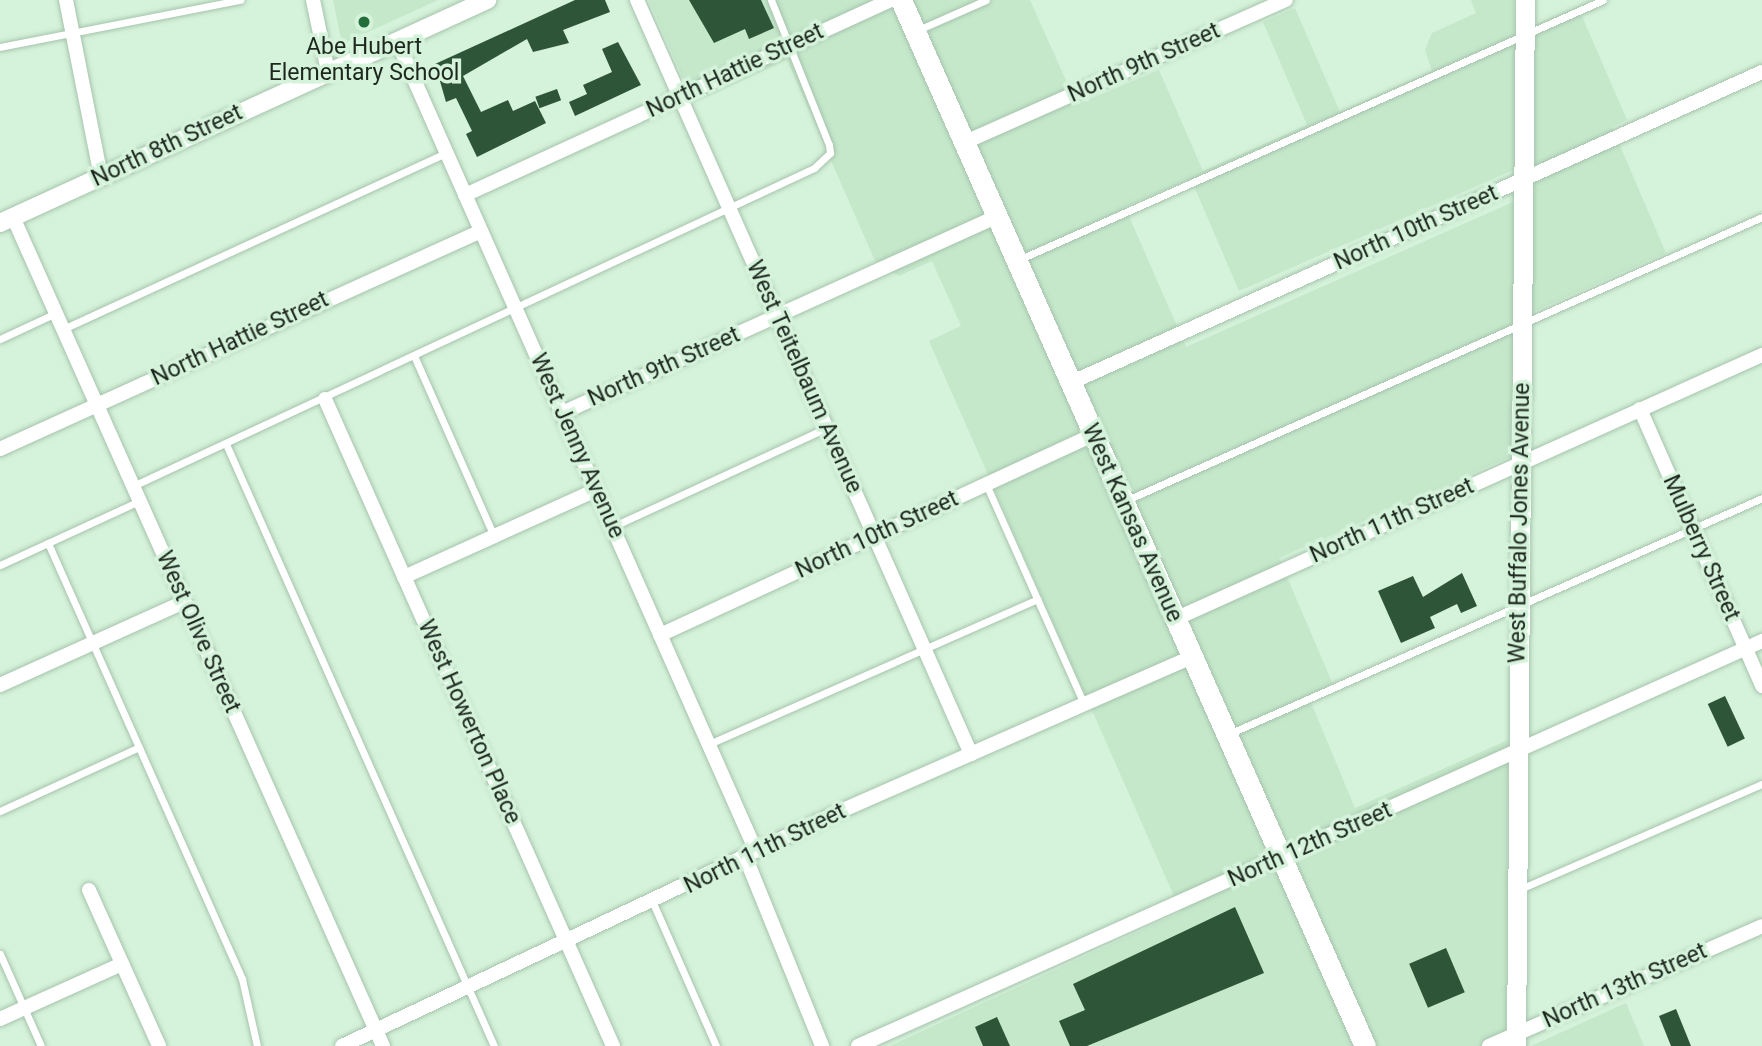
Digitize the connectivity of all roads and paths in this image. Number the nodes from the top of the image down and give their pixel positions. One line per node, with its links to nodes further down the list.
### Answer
1 (66, 0): 13 (street)
2 (240, 0): 13 (lane)
3 (313, 0): 19 (street)
4 (486, 0): 16 (street, North 8th Street)
5 (637, 0): 21 (street, West Teitelbaum Avenue)
6 (771, 0): 18 (lane)
7 (890, 0): 18 (street, North Hattie Street)
8 (901, 0): 14 (main road, West Kansas Avenue)
9 (986, 0): 14 (lane)
10 (1286, 0): 22 (street, North 9th Street)
11 (1525, 0): 15 (main road, West Buffalo Jones Avenue)
12 (1603, 0): 15 (lane)
13 (73, 32): 17 (lane); 24 (street)
14 (915, 32): 22 (main road, West Kansas Avenue)
15 (1525, 35): 25 (main road, West Buffalo Jones Avenue); 32 (lane)
16 (397, 41): 19 (street, North 8th Street); 23 (street, West Jenny Avenue)
17 (0, 47)
18 (789, 47): 21 (street, North Hattie Street); 27 (lane)
19 (328, 72): 24 (street, North 8th Street)
20 (1762, 72): 25 (street, North 10th Street)
21 (680, 96): 26 (street, North Hattie Street); 27 (street, West Teitelbaum Avenue)
22 (963, 143): 29 (main road, West Kansas Avenue)
23 (447, 152): 26 (street, West Jenny Avenue); 37 (lane)
24 (102, 177): 30 (street, North 8th Street)
25 (1523, 179): 36 (main road, West Buffalo Jones Avenue); 41 (street, North 10th Street)
26 (465, 195): 31 (street, West Jenny Avenue)
27 (728, 206): 33 (lane); 35 (street, West Teitelbaum Avenue)
28 (1762, 216): 36 (lane)
29 (996, 217): 32 (main road, West Kansas Avenue); 35 (street, North 9th Street)
30 (7, 220): 34 (street, West Olive Street)
31 (481, 230): 33 (street, West Jenny Avenue); 43 (street, North Hattie Street)
32 (1015, 261): 41 (main road, West Kansas Avenue)
33 (515, 307): 40 (lane); 45 (street, West Jenny Avenue)
34 (56, 313): 37 (street, West Olive Street); 38 (lane)
35 (777, 316): 45 (street, North 9th Street); 46 (street, West Teitelbaum Avenue)
36 (1523, 324): 50 (main road, West Buffalo Jones Avenue); 56 (lane)
37 (63, 329): 43 (street, West Olive Street)
38 (0, 339)
39 (1762, 355): 44 (street, North 11th Street)
40 (415, 358): 42 (lane); 60 (lane)
41 (1070, 383): 47 (main road, West Kansas Avenue)
42 (325, 399): 48 (lane); 63 (street, West Howerton Place)
43 (97, 405): 49 (street, North Hattie Street); 52 (street, West Olive Street)
44 (1640, 410): 50 (street, North 11th Street); 58 (street, Mulberry Street)
45 (562, 413): 53 (street, West Jenny Avenue)
46 (826, 428): 57 (lane); 59 (street, West Teitelbaum Avenue)
47 (1093, 435): 51 (street, North 10th Street); 56 (main road, West Kansas Avenue)
48 (226, 444): 52 (lane); 93 (lane)
49 (0, 449)
50 (1519, 464): 66 (main road, West Buffalo Jones Avenue); 67 (street, North 11th Street)
51 (986, 484): 59 (street, North 10th Street); 64 (lane)
52 (133, 486): 55 (street, West Olive Street)
53 (596, 489): 57 (street, West Jenny Avenue); 60 (street)
54 (1762, 498): 58 (lane)
55 (140, 501): 61 (lane); 65 (street, West Olive Street)
56 (1124, 501): 67 (main road, West Kansas Avenue)
57 (612, 527): 68 (street, West Jenny Avenue)
58 (1692, 529): 66 (lane); 72 (street, Mulberry Street)
59 (874, 536): 68 (street, North 10th Street); 71 (street, West Teitelbaum Avenue)
60 (495, 537): 63 (street)
61 (48, 543): 62 (lane); 70 (lane)
62 (0, 565)
63 (404, 577): 90 (street, West Howerton Place)
64 (1037, 599): 71 (lane); 76 (lane)
65 (184, 602): 70 (street); 96 (street, West Olive Street)
66 (1519, 606): 77 (lane); 80 (main road, West Buffalo Jones Avenue)
67 (1175, 619): 73 (main road, West Kansas Avenue)
68 (660, 635): 78 (street, West Jenny Avenue)
69 (1762, 641): 72 (street, North 12th Street)
70 (93, 643): 74 (street); 79 (lane)
71 (924, 649): 78 (lane); 81 (street, West Teitelbaum Avenue)
72 (1745, 649): 75 (street, Mulberry Street); 80 (street, North 12th Street)
73 (1191, 657): 76 (street, North 11th Street); 77 (main road, West Kansas Avenue)
74 (0, 685)
75 (1762, 686)
76 (1084, 704): 81 (street, North 11th Street)
77 (1227, 735): 85 (main road, West Kansas Avenue)
78 (709, 744): 84 (street, West Jenny Avenue)
79 (139, 747): 83 (lane); 100 (lane)
80 (1518, 751): 85 (street, North 12th Street); 87 (main road, West Buffalo Jones Avenue)
81 (971, 754): 84 (street, North 11th Street)
82 (1762, 784): 87 (lane)
83 (0, 811)
84 (751, 856): 88 (street, North 11th Street); 106 (street, West Jenny Avenue)
85 (1281, 858): 107 (street, North 12th Street); 108 (main road, West Kansas Avenue)
86 (89, 890): 92 (street)
87 (1517, 890): 97 (main road, West Buffalo Jones Avenue)
88 (653, 903): 90 (street, North 11th Street); 105 (lane)
89 (1762, 926): 97 (street, North 13th Street)
90 (567, 942): 93 (street, North 11th Street); 104 (street, West Howerton Place)
91 (0, 954): 94 (lane)
92 (122, 964): 94 (street); 99 (street)
93 (468, 988): 96 (street, North 11th Street); 103 (lane)
94 (24, 1008): 95 (street); 98 (lane)
95 (0, 1019)
96 (376, 1030): 101 (street, North 11th Street); 102 (street, West Olive Street)
97 (1516, 1040): 109 (street, North 13th Street)
98 (41, 1046)
99 (159, 1046)
100 (257, 1046)
101 (342, 1046)
102 (383, 1046)
103 (494, 1046)
104 (613, 1046)
105 (716, 1046)
106 (822, 1046)
107 (858, 1046)
108 (1365, 1046)
109 (1489, 1046)

